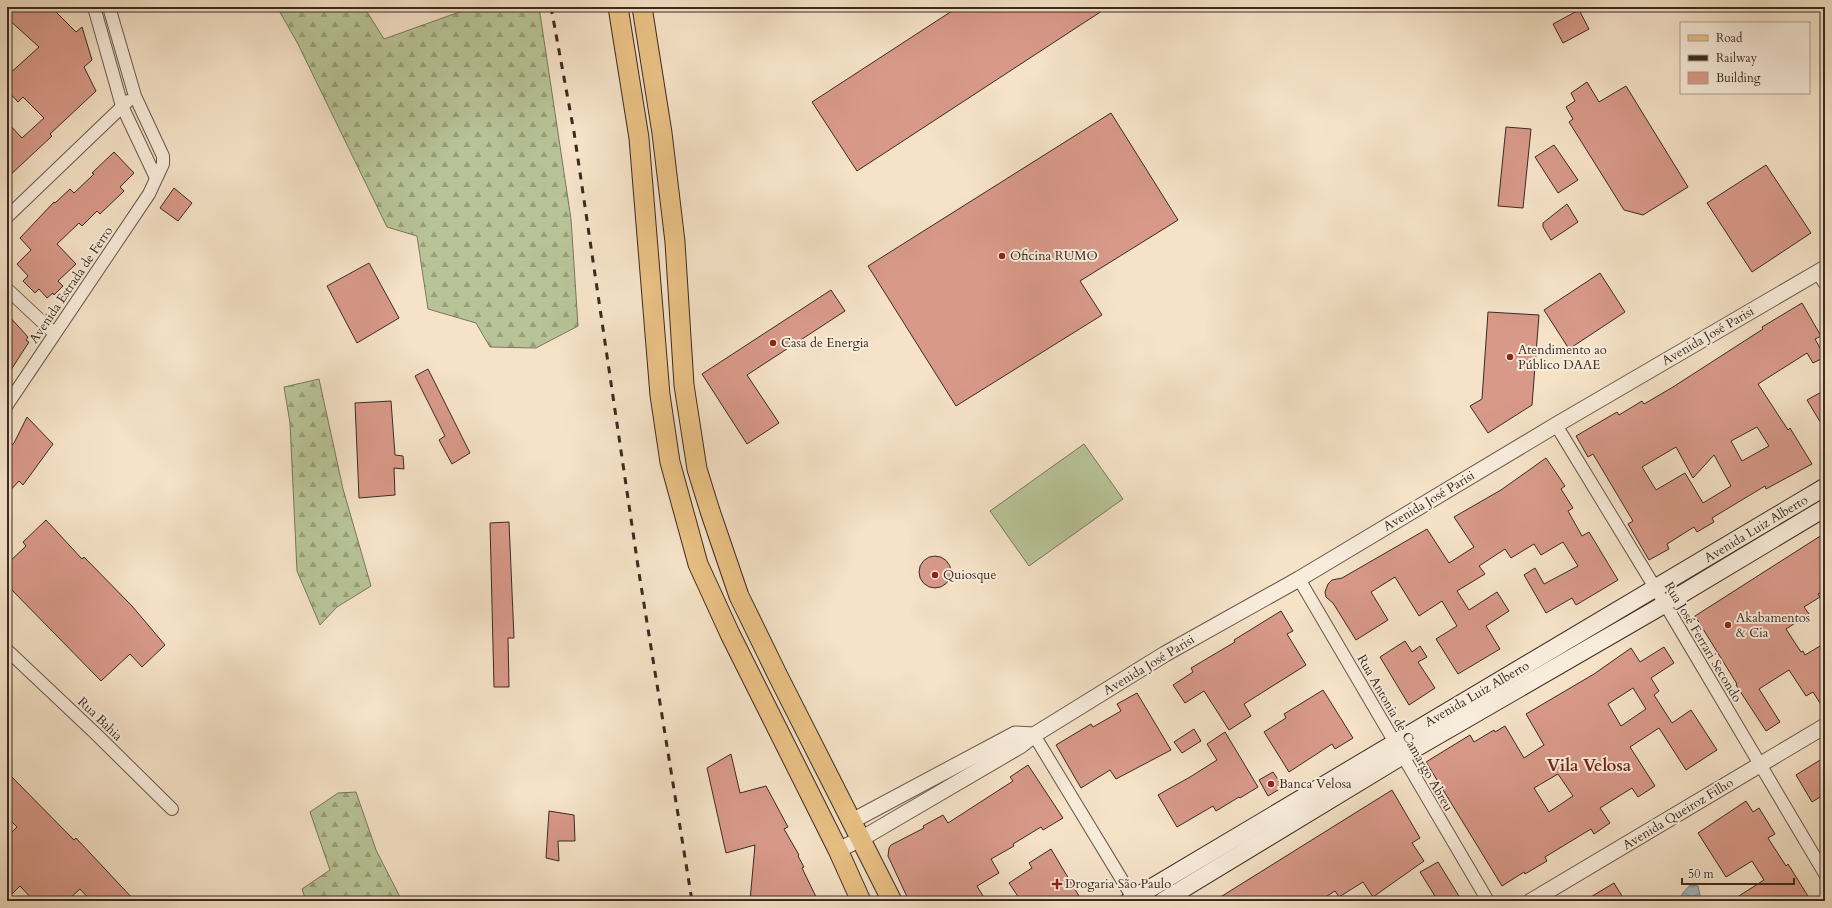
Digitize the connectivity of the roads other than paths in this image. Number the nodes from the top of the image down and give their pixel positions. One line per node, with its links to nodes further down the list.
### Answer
1 (87, 7): 6 (street)
2 (94, 7): 6 (street)
3 (109, 7): 7 (street, Avenida Estrada de Ferro)
4 (618, 7): 30 (main road)
5 (642, 7): 28 (main road)
6 (99, 21): 8 (street)
7 (135, 96): 8 (street); 9 (street, Avenida Estrada de Ferro)
8 (122, 106): 9 (street); 10 (street)
9 (156, 178): 13 (street, Avenida Estrada de Ferro)
10 (7, 217)
11 (1823, 275): 15 (street, Avenida José Parisi)
12 (7, 289): 13 (street)
13 (54, 333): 14 (street, Avenida Estrada de Ferro)
14 (7, 406)
15 (1556, 425): 18 (street, Avenida José Parisi); 19 (street, Rua José Ferrari Secondo)
16 (1825, 487): 19 (main road, Avenida Luiz Alberto)
17 (1825, 508): 20 (main road, Avenida Luiz Alberto)
18 (1299, 579): 23 (street, Avenida José Parisi); 24 (street, Rua Antonia de Camargo Abreu)
19 (1656, 589): 20 (street, Rua José Ferrari Secondo); 24 (main road, Avenida Luiz Alberto)
20 (1665, 604): 25 (main road, Avenida Luiz Alberto); 26 (street, Rua José Ferrari Secondo)
21 (7, 650): 27 (street, Rua Bahia)
22 (1825, 726): 26 (street, Avenida Queiroz Filho)
23 (1034, 734): 28 (street); 29 (street, Avenida José Parisi); 32 (street)
24 (1394, 742): 25 (street, Rua Antonia de Camargo Abreu); 32 (main road, Avenida Luiz Alberto)
25 (1402, 756): 35 (main road, Avenida Luiz Alberto); 36 (street, Rua Antonia de Camargo Abreu)
26 (1759, 765): 31 (street, Rua José Ferrari Secondo); 37 (street, Avenida Queiroz Filho)
27 (172, 809)
28 (852, 821): 29 (main road)
29 (861, 838): 30 (street, Avenida José Parisi); 34 (main road)
30 (838, 850): 33 (main road)
31 (1825, 874)
32 (1132, 900)
33 (861, 901)
34 (892, 901)
35 (1163, 901)
36 (1488, 901)
37 (1532, 901)

